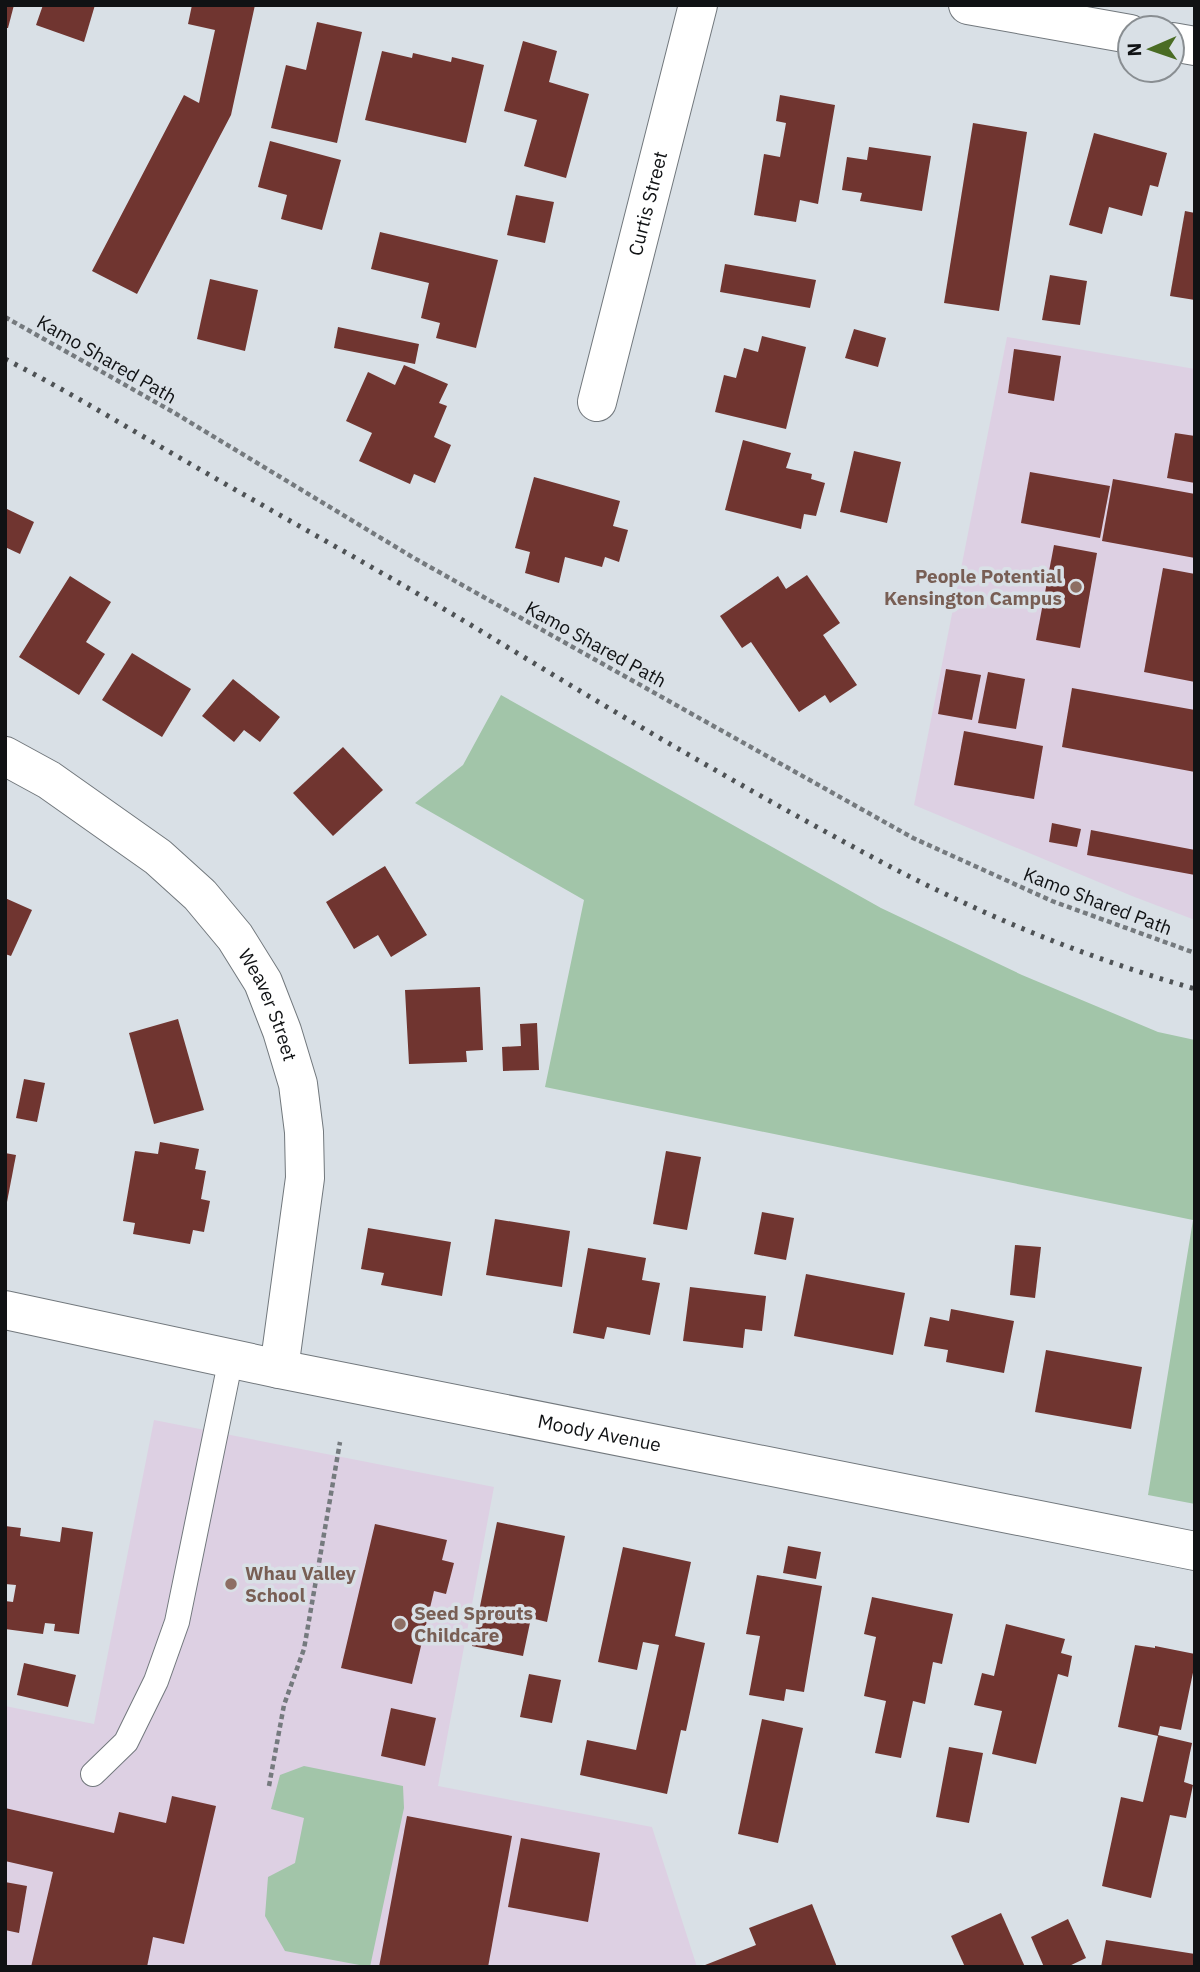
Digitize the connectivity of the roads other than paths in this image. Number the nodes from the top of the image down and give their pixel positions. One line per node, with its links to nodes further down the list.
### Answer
1 (698, 5): 4 (street, Curtis Street)
2 (968, 5): 3 (street)
3 (1116, 31)
4 (597, 402)
5 (5, 756): 8 (street, Weaver Street)
6 (5, 1310): 7 (street, Moody Avenue)
7 (231, 1358): 8 (street, Moody Avenue); 10 (lane)
8 (279, 1369): 9 (street, Moody Avenue)
9 (1195, 1551)
10 (93, 1774)

